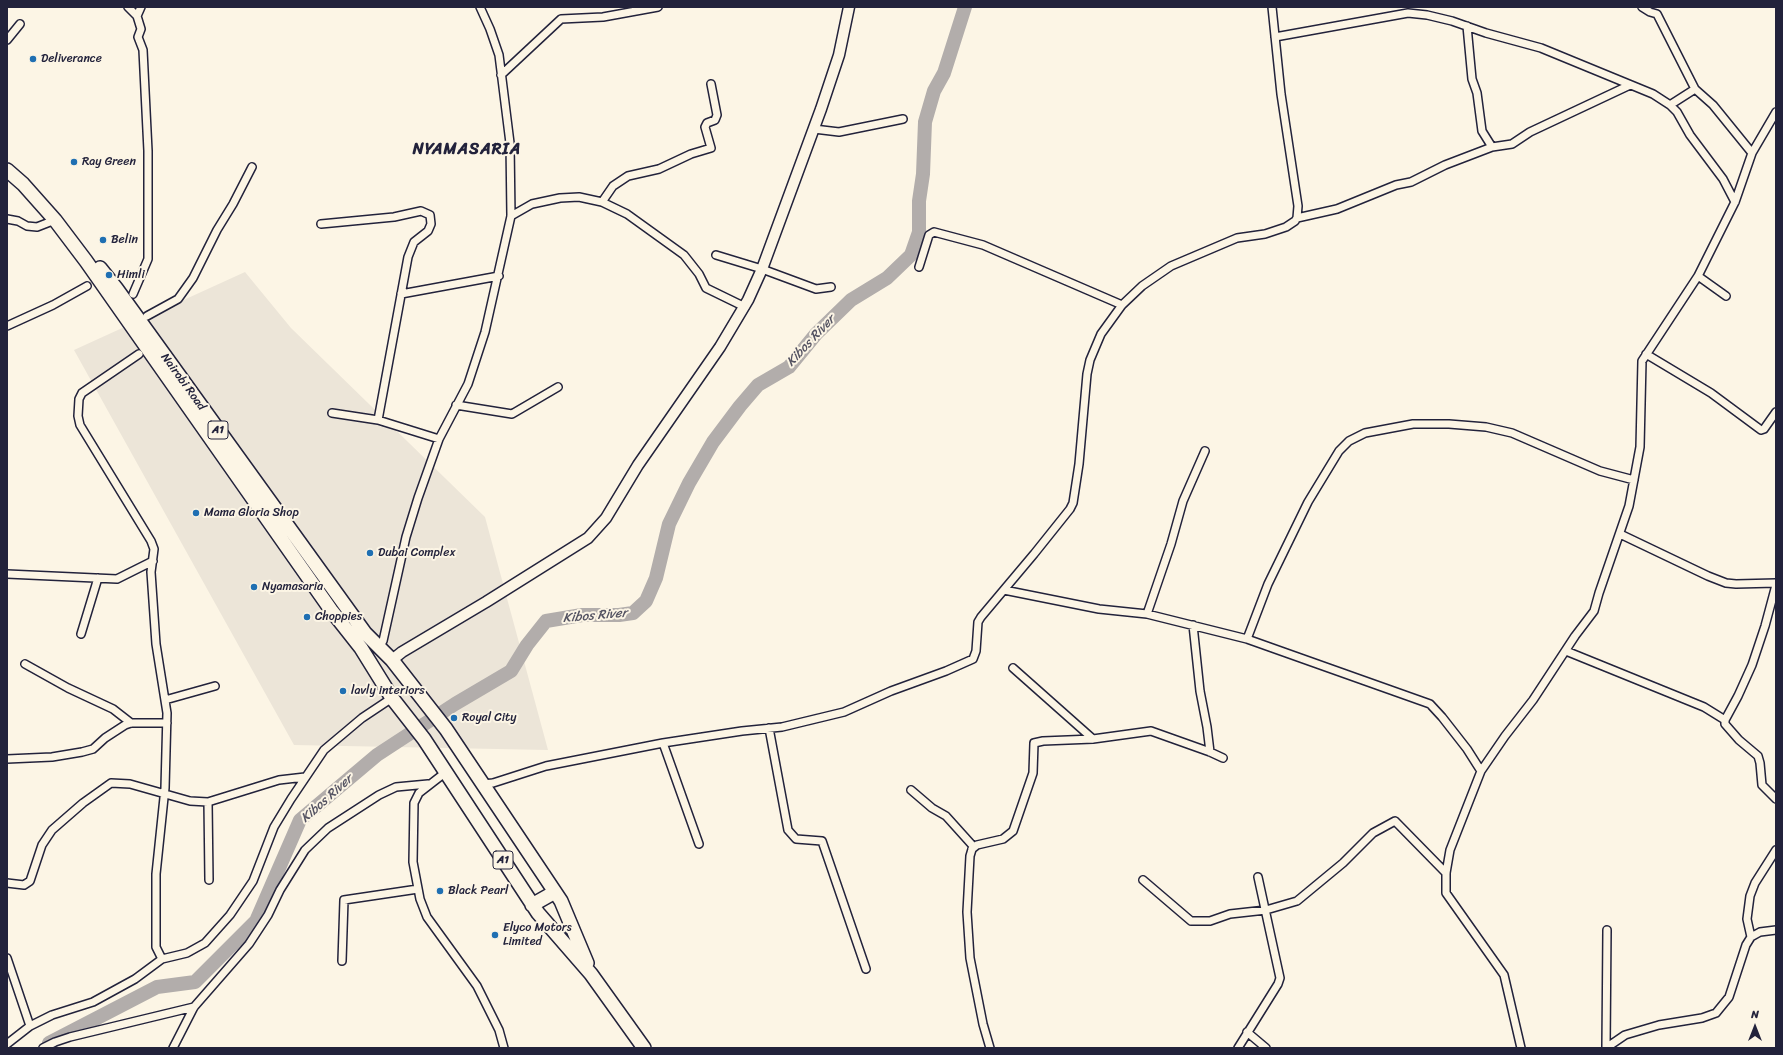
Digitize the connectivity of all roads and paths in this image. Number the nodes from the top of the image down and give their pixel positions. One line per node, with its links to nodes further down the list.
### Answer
1 (128, 7): 10 (street)
2 (141, 7): 10 (street)
3 (480, 7): 15 (street)
4 (658, 7): 15 (street)
5 (848, 7): 22 (main road)
6 (1272, 7): 13 (street)
7 (1404, 7): 9 (street)
8 (1642, 7): 18 (street)
9 (1400, 14): 12 (street); 13 (street)
10 (138, 16): 42 (street)
11 (20, 24): 14 (street)
12 (1467, 26): 17 (street); 23 (street)
13 (1275, 37): 31 (street)
14 (7, 40)
15 (501, 75): 30 (street)
16 (711, 84): 28 (street)
17 (1630, 85): 19 (street); 23 (street)
18 (1695, 89): 19 (street); 24 (street)
19 (1670, 105): 29 (street)
20 (1776, 112): 24 (street)
21 (903, 119): 22 (street)
22 (814, 129): 37 (main road)
23 (1492, 146): 31 (street)
24 (1752, 153): 29 (street)
25 (7, 164): 71 (highway, Nairobi Road / A1)
26 (252, 166): 47 (street)
27 (7, 170): 33 (highway, Nairobi Road / A1)
28 (602, 202): 30 (street); 46 (street)
29 (1735, 202): 39 (street)
30 (511, 216): 38 (street)
31 (1297, 218): 45 (street)
32 (7, 219): 33 (street)
33 (55, 220): 75 (highway, Nairobi Road / A1)
34 (322, 224): 43 (street)
35 (716, 255): 37 (street)
36 (919, 267): 45 (street)
37 (762, 269): 41 (street); 46 (main road)
38 (499, 276): 43 (street); 52 (street)
39 (1698, 276): 44 (street); 50 (street)
40 (87, 286): 48 (street)
41 (831, 287)
42 (133, 294)
43 (401, 294): 55 (street)
44 (1726, 296)
45 (1122, 305): 64 (street)
46 (745, 307): 71 (main road)
47 (147, 316)
48 (7, 326)
49 (138, 354): 60 (street)
50 (1646, 354): 53 (street); 58 (street)
51 (558, 387): 52 (street)
52 (456, 405): 56 (street)
53 (1776, 412)
54 (332, 413): 55 (street)
55 (378, 420): 56 (street)
56 (439, 439): 69 (street)
57 (1205, 451): 65 (street)
58 (1634, 480): 59 (street); 68 (street)
59 (1620, 534): 63 (street); 70 (street)
60 (153, 561): 62 (street); 76 (street)
61 (7, 574): 62 (street)
62 (98, 578): 67 (street)
63 (1776, 584): 77 (street)
64 (1004, 590): 65 (street); 80 (street)
65 (1147, 614): 66 (street)
66 (1193, 625): 68 (street); 83 (street)
67 (81, 634)
68 (1247, 639): 86 (street)
69 (383, 641)
70 (1566, 651): 77 (street); 86 (street)
71 (392, 660): 90 (highway, Nairobi Road / A1)
72 (25, 664): 78 (street)
73 (1013, 668): 81 (street)
74 (215, 686): 76 (street)
75 (392, 698): 87 (highway, Nairobi Road / A1); 88 (street)
76 (165, 700): 79 (street)
77 (1725, 720): 93 (street)
78 (131, 723): 79 (street); 85 (street)
79 (167, 723): 92 (street)
80 (769, 728): 82 (street); 113 (street)
81 (1092, 739): 83 (street); 96 (street)
82 (663, 743): 90 (street); 95 (street)
83 (1210, 752): 84 (street)
84 (1223, 758)
85 (7, 759)
86 (1481, 771): 98 (street)
87 (446, 772): 89 (street); 105 (highway, A1)
88 (305, 777): 94 (street); 111 (street)
89 (428, 784): 103 (street); 115 (street)
90 (483, 784): 104 (highway, A1)
91 (911, 790): 96 (street)
92 (164, 793): 94 (street); 102 (street); 111 (street)
93 (1776, 799)
94 (208, 802): 100 (street)
95 (699, 844)
96 (972, 849): 123 (street)
97 (1776, 850): 109 (street)
98 (1446, 873): 106 (street); 126 (street)
99 (1258, 877): 106 (street)
100 (209, 880)
101 (1143, 880): 106 (street)
102 (7, 883)
103 (418, 889): 112 (street); 121 (street)
104 (555, 892): 105 (highway); 114 (highway, A1)
105 (532, 905): 114 (highway, A1)
106 (1266, 910): 117 (street)
107 (1607, 930): 127 (street)
108 (1776, 930): 109 (street)
109 (1751, 937): 127 (street)
110 (7, 958): 116 (street)
111 (162, 959): 116 (street)
112 (342, 961)
113 (866, 969)
114 (591, 974): 122 (highway, A1)
115 (194, 1007): 119 (street); 120 (street)
116 (30, 1026): 118 (street)
117 (1248, 1032): 124 (street); 125 (street)
118 (7, 1044)
119 (43, 1048)
120 (173, 1048)
121 (504, 1048)
122 (644, 1048)
123 (990, 1048)
124 (1238, 1048)
125 (1266, 1048)
126 (1521, 1048)
127 (1606, 1048)

